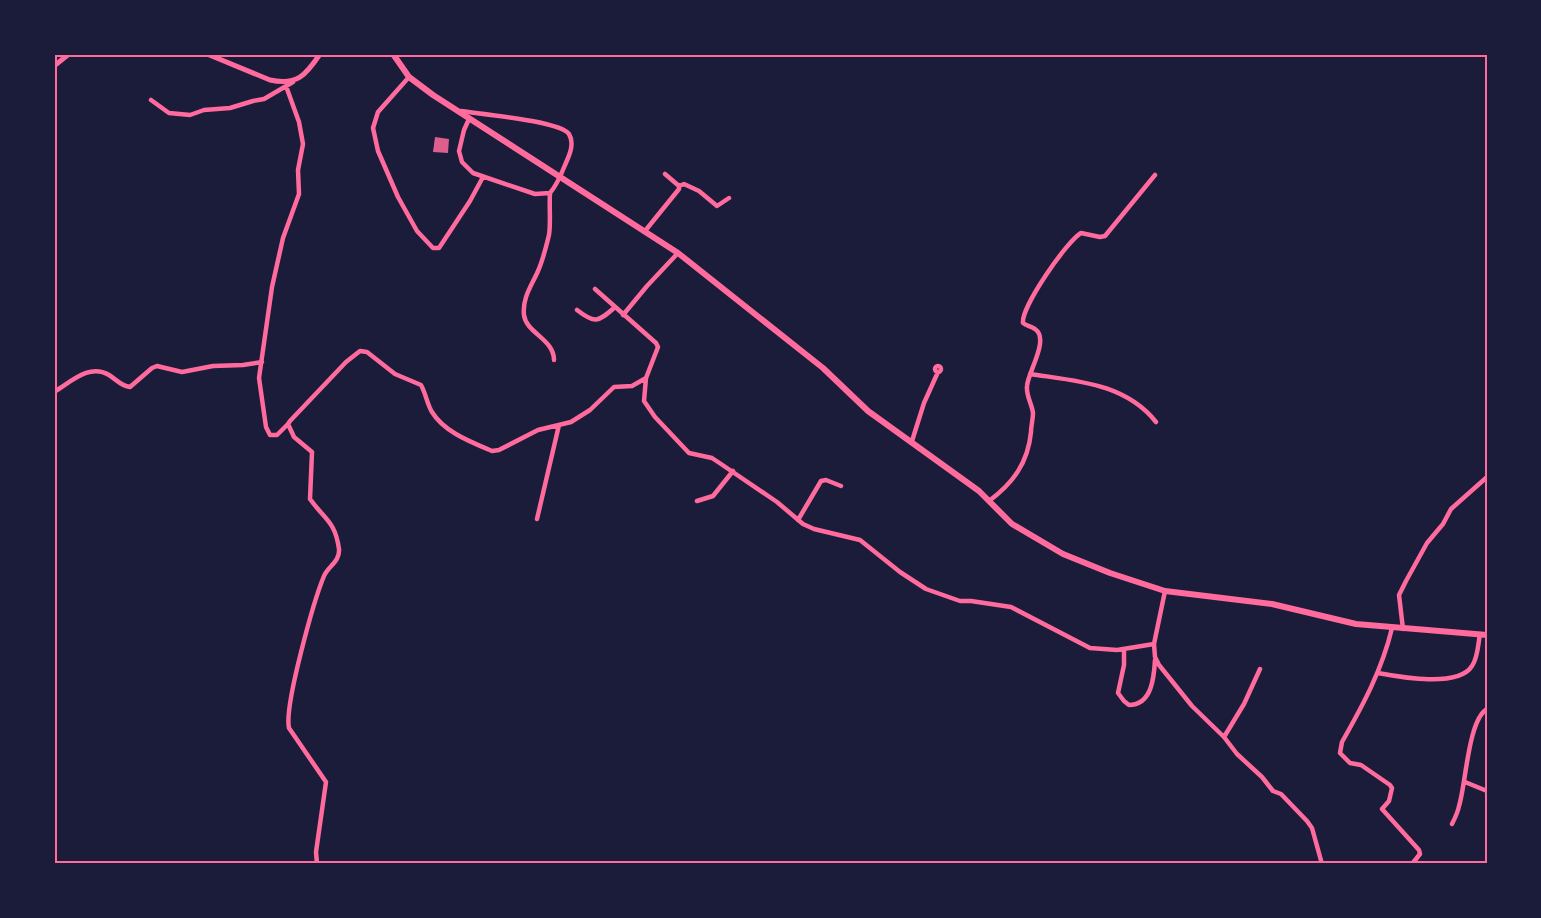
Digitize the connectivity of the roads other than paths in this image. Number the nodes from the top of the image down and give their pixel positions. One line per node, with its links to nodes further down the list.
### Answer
1 (69, 54): 5 (street)
2 (207, 54): 7 (street)
3 (320, 54): 7 (street)
4 (393, 54): 6 (main road)
5 (54, 66)
6 (409, 77): 10 (main road); 14 (street)
7 (293, 82): 8 (street)
8 (286, 86): 9 (street); 26 (street)
9 (151, 100)
10 (455, 111): 11 (main road); 15 (street)
11 (469, 119): 14 (street); 15 (main road)
12 (665, 174): 16 (street)
13 (1155, 175): 28 (street)
14 (483, 177): 17 (street)
15 (559, 178): 17 (street); 19 (main road)
16 (680, 186): 18 (street); 19 (street)
17 (550, 193): 25 (street)
18 (729, 198)
19 (645, 231): 20 (main road)
20 (678, 253): 24 (street); 34 (main road)
21 (595, 290): 22 (street)
22 (614, 308): 23 (street); 24 (street)
23 (577, 310)
24 (623, 315): 29 (street)
25 (554, 360)
26 (262, 362): 30 (street); 32 (street)
27 (938, 372): 34 (street)
28 (1030, 374): 31 (street); 39 (street)
29 (646, 378): 33 (street); 35 (street)
30 (54, 392)
31 (1156, 422)
32 (288, 424): 33 (street); 56 (street)
33 (559, 425): 40 (street)
34 (912, 441): 39 (main road)
35 (733, 471): 38 (street); 41 (street)
36 (1487, 477): 44 (street)
37 (841, 486): 41 (street)
38 (697, 501)
39 (988, 501): 42 (main road)
40 (537, 519)
41 (798, 520): 47 (street)
42 (1166, 591): 43 (main road); 46 (street)
43 (1392, 628): 44 (main road); 50 (street)
44 (1402, 628): 45 (main road)
45 (1484, 635): 50 (street)
46 (1154, 644): 47 (street); 48 (street)
47 (1124, 649): 48 (street)
48 (1155, 657): 52 (street)
49 (1260, 669): 52 (street)
50 (1378, 673): 58 (street)
51 (1487, 709): 53 (street)
52 (1224, 737): 57 (street)
53 (1465, 782): 54 (street); 55 (street)
54 (1487, 791)
55 (1452, 824)
56 (318, 864)
57 (1322, 864)
58 (1412, 864)

